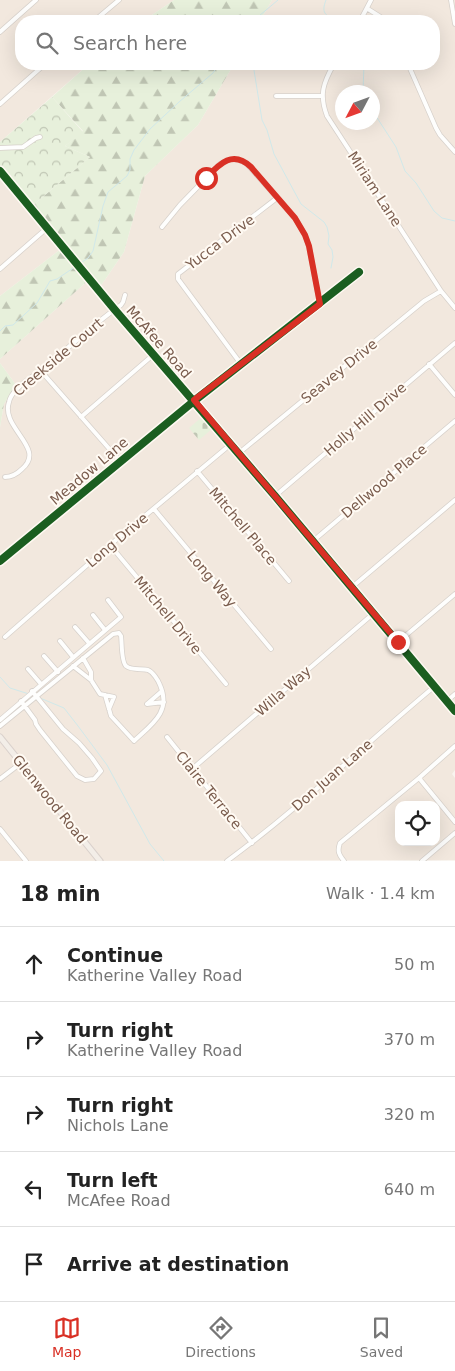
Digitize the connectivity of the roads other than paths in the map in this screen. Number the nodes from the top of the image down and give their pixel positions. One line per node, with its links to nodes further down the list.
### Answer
1 (36, 0): 6 (street)
2 (119, 0): 7 (street)
3 (372, 0): 5 (street)
4 (451, 0): 11 (street)
5 (368, 9): 8 (street); 9 (street)
6 (19, 15)
7 (101, 15)
8 (364, 15)
9 (378, 15)
10 (15, 19): 12 (street)
11 (455, 24)
12 (0, 32)
13 (38, 70): 18 (street)
14 (331, 70): 17 (street)
15 (411, 70): 21 (street)
16 (276, 96): 17 (street)
17 (322, 96): 28 (street, Miriam Lane)
18 (0, 104)
19 (40, 137): 20 (street)
20 (0, 148)
21 (455, 152)
22 (0, 171): 25 (street, McAfee Road)
23 (277, 198): 24 (street); 30 (street); 35 (street, Yucca Drive)
24 (162, 227)
25 (48, 228): 26 (street); 32 (street, McAfee Road)
26 (0, 269)
27 (359, 272): 30 (street, Meadow Lane)
28 (441, 290): 31 (street, Miriam Lane); 43 (street, Seavey Drive)
29 (125, 295): 32 (street, Creekside Court)
30 (320, 304): 35 (street, Meadow Lane)
31 (455, 308)
32 (114, 310): 34 (street, McAfee Road); 37 (street, Creekside Court)
33 (455, 343): 36 (street, Holly Hill Drive)
34 (153, 355): 39 (street, McAfee Road); 40 (street)
35 (241, 364): 39 (street, Meadow Lane)
36 (429, 364): 38 (street); 47 (street, Holly Hill Drive)
37 (41, 371): 40 (street); 46 (street, Creekside Court)
38 (455, 395)
39 (194, 400): 42 (street, McAfee Road); 44 (street, Meadow Lane)
40 (81, 417): 44 (street)
41 (455, 421): 50 (street, Dellwood Place)
42 (231, 444): 43 (street, McAfee Road); 45 (street, Long Drive)
43 (239, 453): 47 (street, McAfee Road)
44 (120, 461): 52 (street, Meadow Lane)
45 (197, 471): 49 (street, Long Drive); 53 (street, Mitchell Place)
46 (5, 477)
47 (275, 496): 50 (street, McAfee Road)
48 (455, 500): 54 (street)
49 (154, 509): 51 (street, Long Drive); 65 (street, Long Way)
50 (313, 541): 54 (street, McAfee Road)
51 (110, 545): 61 (street, Long Drive); 76 (street, Mitchell Drive)
52 (0, 561)
53 (288, 581)
54 (352, 587): 57 (street, McAfee Road)
55 (455, 594): 63 (street)
56 (108, 600): 60 (street)
57 (374, 613): 63 (street, McAfee Road); 96 (street, Willa Way)
58 (93, 615): 60 (street)
59 (75, 627): 64 (street)
60 (105, 630): 64 (street)
61 (5, 637)
62 (60, 641): 67 (street)
63 (398, 642): 78 (street, McAfee Road)
64 (89, 643): 67 (street)
65 (271, 649)
66 (44, 656): 72 (street)
67 (73, 657): 69 (street)
68 (83, 658): 70 (street); 74 (street); 80 (street)
69 (65, 663): 70 (street); 72 (street)
70 (71, 667): 73 (street); 74 (street)
71 (28, 669): 75 (street)
72 (56, 671): 73 (street); 75 (street)
73 (60, 676): 77 (street)
74 (91, 680): 82 (street)
75 (43, 682): 77 (street); 79 (street)
76 (226, 684)
77 (49, 686): 83 (street)
78 (435, 686): 85 (street, McAfee Road); 102 (street, Don Juan Lane)
79 (32, 691): 83 (street); 84 (street)
80 (162, 691): 86 (street); 86 (street)
81 (455, 694): 85 (street)
82 (105, 695): 88 (street); 88 (street)
83 (37, 696): 87 (street); 87 (street)
84 (20, 701): 87 (street); 90 (street)
85 (447, 701): 89 (street, McAfee Road)
86 (164, 702): 88 (street)
87 (24, 706): 91 (street)
88 (109, 708)
89 (455, 711)
90 (0, 720)
91 (0, 726)
92 (0, 737): 95 (main road, Glenwood Road)
93 (166, 737): 96 (street, Claire Terrace)
94 (455, 746): 97 (street)
95 (21, 763): 98 (street); 104 (main road, Glenwood Road)
96 (192, 769): 102 (street, Claire Terrace)
97 (419, 778): 99 (street); 106 (street)
98 (0, 779)
99 (455, 822)
100 (0, 829): 103 (street)
101 (455, 833): 107 (street)
102 (252, 843): 105 (street, Don Juan Lane)
103 (26, 861)
104 (100, 861)
105 (227, 861)
106 (344, 861)
107 (422, 861)

